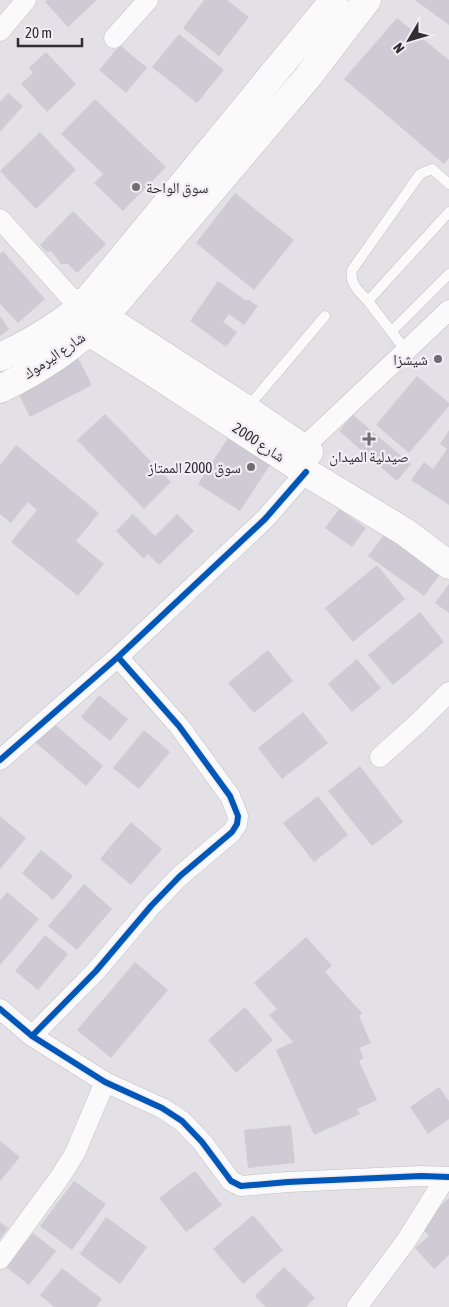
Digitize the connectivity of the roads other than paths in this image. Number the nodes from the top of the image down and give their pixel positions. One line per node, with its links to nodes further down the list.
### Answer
1 (26, 0): 5 (street)
2 (148, 0): 6 (street)
3 (367, 0): 13 (main road)
4 (326, 3): 13 (main road)
5 (0, 31)
6 (114, 38)
7 (449, 184): 11 (lane)
8 (449, 212): 11 (lane)
9 (0, 219): 13 (street)
10 (449, 274): 15 (lane)
11 (368, 301): 15 (lane)
12 (449, 310): 16 (street)
13 (84, 313): 17 (main road, شارع اليرموك); 18 (main road, شارع اليرموك); 19 (main road); 20 (main road, شارع 2000)
14 (325, 316): 19 (lane)
15 (392, 331): 16 (lane)
16 (406, 351): 20 (street)
17 (0, 357)
18 (0, 388)
19 (246, 409): 20 (main road)
20 (305, 460): 21 (main road); 22 (main road, شارع 2000); 23 (street)
21 (449, 542)
22 (449, 565)
23 (118, 657): 26 (street); 28 (street)
24 (449, 692): 25 (street)
25 (380, 757)
26 (0, 760)
27 (0, 1009): 28 (street)
28 (32, 1036): 29 (street)
29 (105, 1082): 30 (street); 31 (street)
30 (447, 1177): 32 (street)
31 (0, 1259)
32 (357, 1307)

